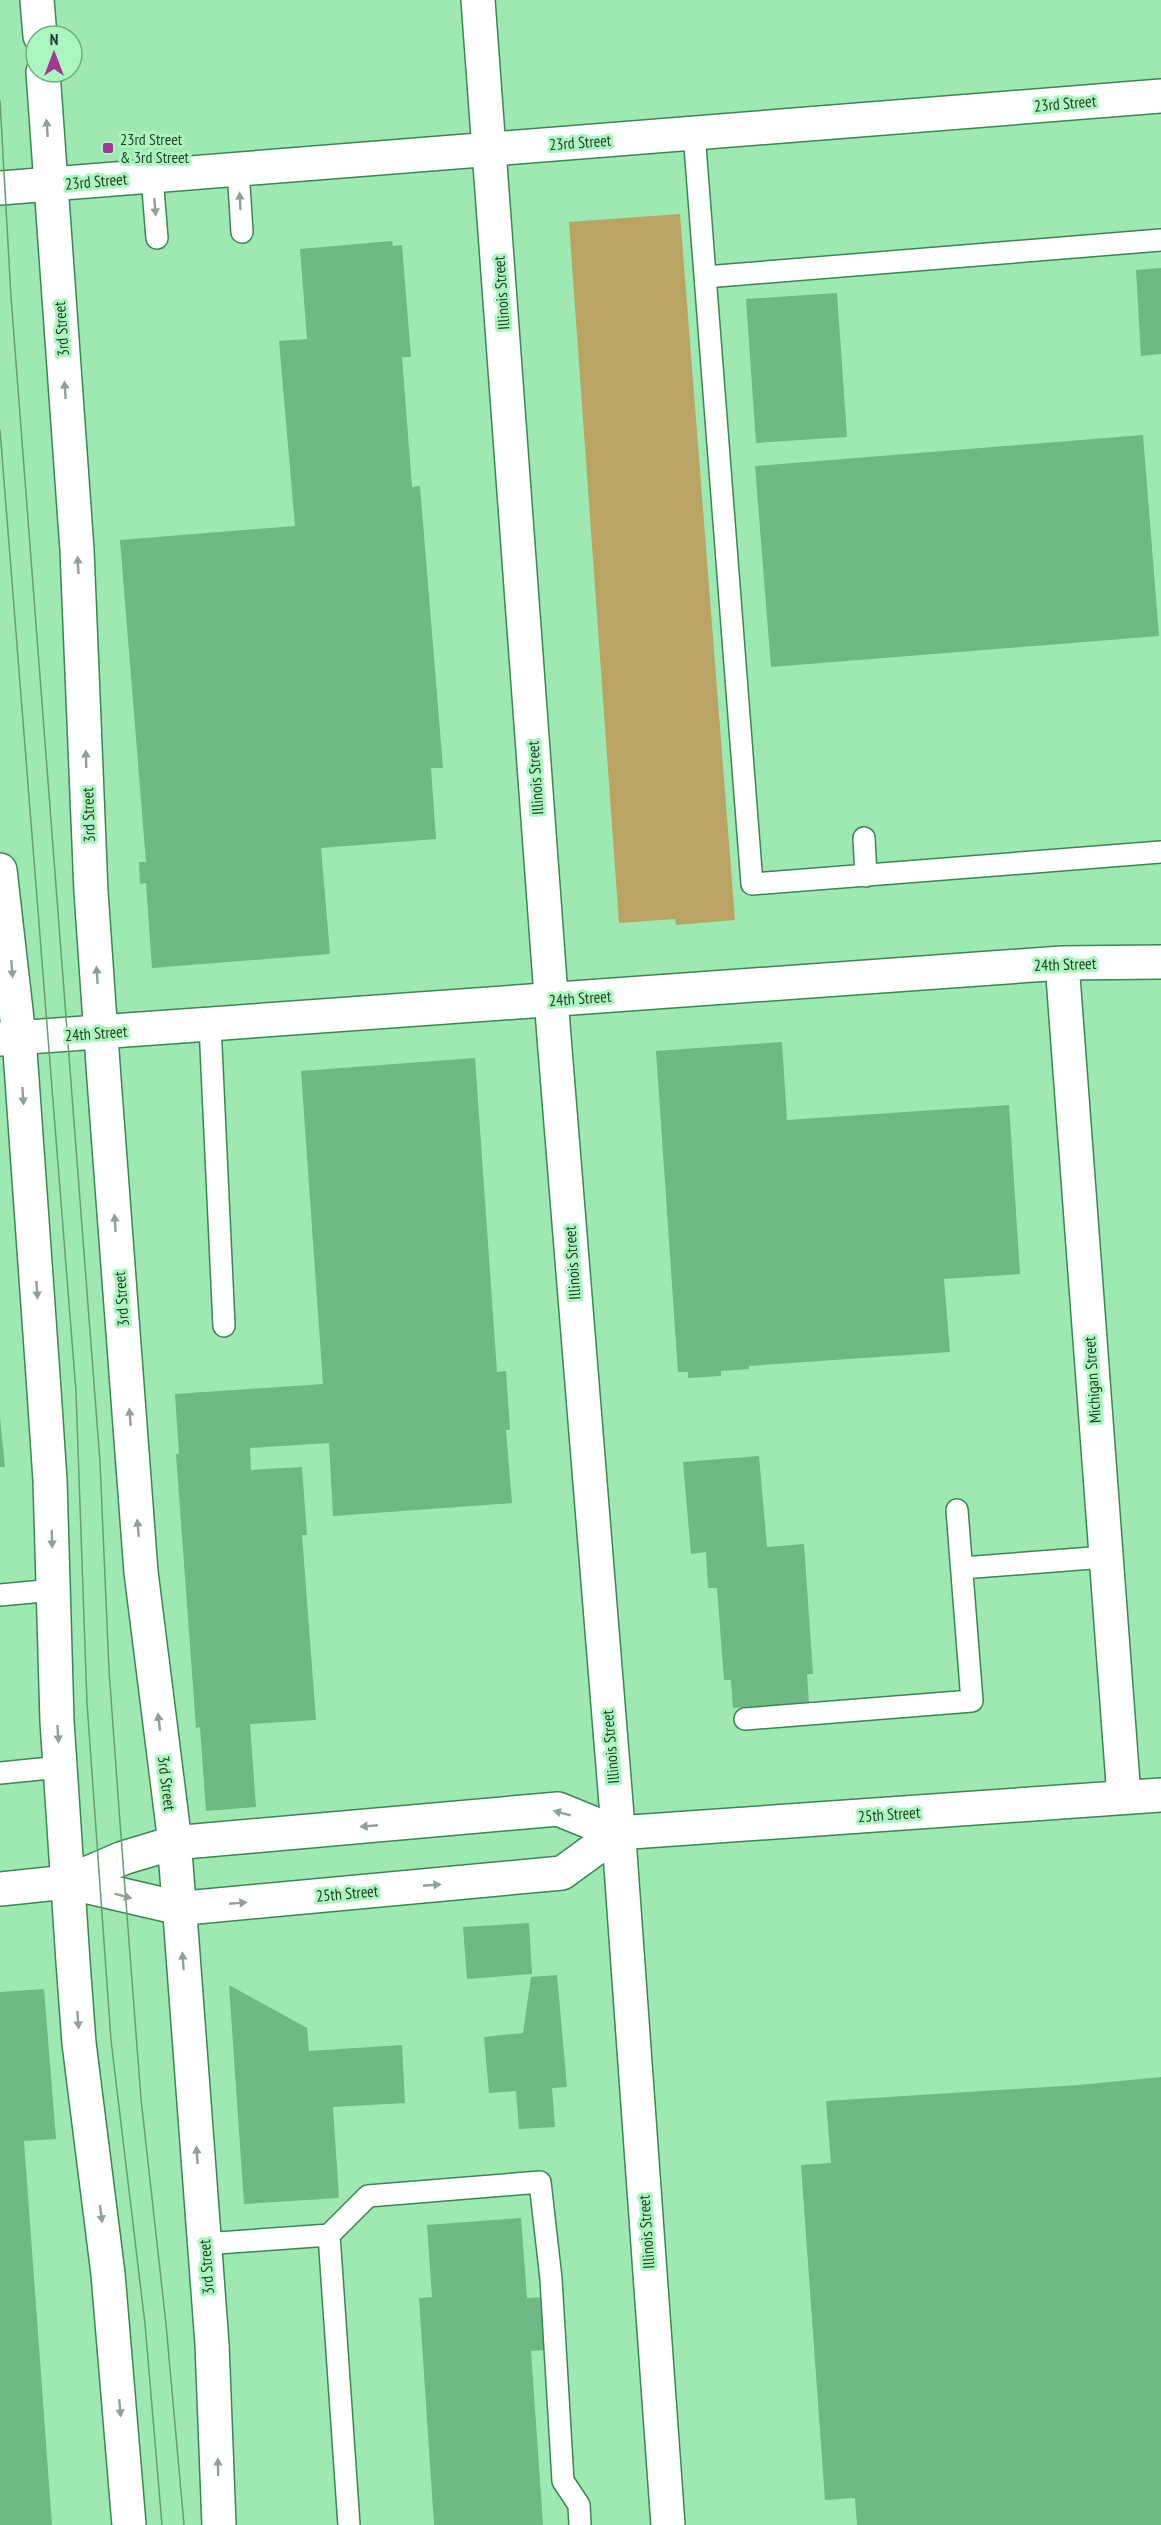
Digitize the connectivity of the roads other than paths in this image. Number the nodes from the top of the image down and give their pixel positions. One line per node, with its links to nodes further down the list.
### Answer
1 (37, 0): 3 (street)
2 (478, 0): 7 (street, Illinois Street)
3 (39, 24)
4 (43, 84): 10 (street, 3rd Street, one-way to 4)
5 (1161, 96): 6 (street, 23rd Street)
6 (694, 133): 7 (street, 23rd Street); 15 (lane)
7 (490, 149): 8 (street, 23rd Street); 22 (street, Illinois Street)
8 (238, 170): 9 (street, 23rd Street); 12 (lane, one-way to 8)
9 (152, 177): 10 (street, 23rd Street); 13 (lane, one-way to 13)
10 (51, 185): 11 (street, 23rd Street); 24 (street, 3rd Street, one-way to 10)
11 (0, 188)
12 (242, 232)
13 (157, 238)
14 (1161, 240): 15 (lane)
15 (705, 277): 19 (lane)
16 (864, 838): 19 (lane)
17 (1161, 852): 19 (lane)
18 (0, 870): 25 (street, one-way to 25)
19 (867, 876)
20 (1161, 962): 21 (street, 24th Street)
21 (1062, 963): 22 (street, 24th Street); 28 (street, Michigan Street)
22 (551, 1000): 23 (street, 24th Street); 37 (street, Illinois Street)
23 (210, 1025): 24 (street, 24th Street); 26 (lane)
24 (101, 1033): 25 (street, 24th Street); 38 (street, 3rd Street, one-way to 24)
25 (9, 1038): 30 (street, one-way to 30)
26 (224, 1326)
27 (957, 1510): 29 (lane)
28 (1104, 1557): 29 (lane); 36 (street, Michigan Street)
29 (962, 1568): 32 (lane)
30 (54, 1590): 31 (lane); 33 (street, one-way to 33)
31 (0, 1594)
32 (745, 1719)
33 (60, 1767): 34 (lane); 39 (street)
34 (0, 1773)
35 (1161, 1795): 36 (street, 25th Street)
36 (1124, 1797): 37 (street, 25th Street)
37 (617, 1833): 38 (street, 25th Street, one-way to 38); 41 (street, 25th Street, one-way to 37); 48 (street, Illinois Street)
38 (173, 1843): 39 (street, 25th Street); 41 (street, 3rd Street)
39 (67, 1882): 40 (street, 25th Street); 41 (street, 25th Street, one-way to 41); 44 (street, one-way to 44)
40 (0, 1889)
41 (179, 1908): 43 (street, 3rd Street, one-way to 41)
42 (329, 2235): 43 (lane); 46 (lane); 47 (lane)
43 (204, 2244): 45 (street, 3rd Street, one-way to 43)
44 (129, 2525)
45 (219, 2525)
46 (349, 2525)
47 (580, 2525)
48 (668, 2525)

